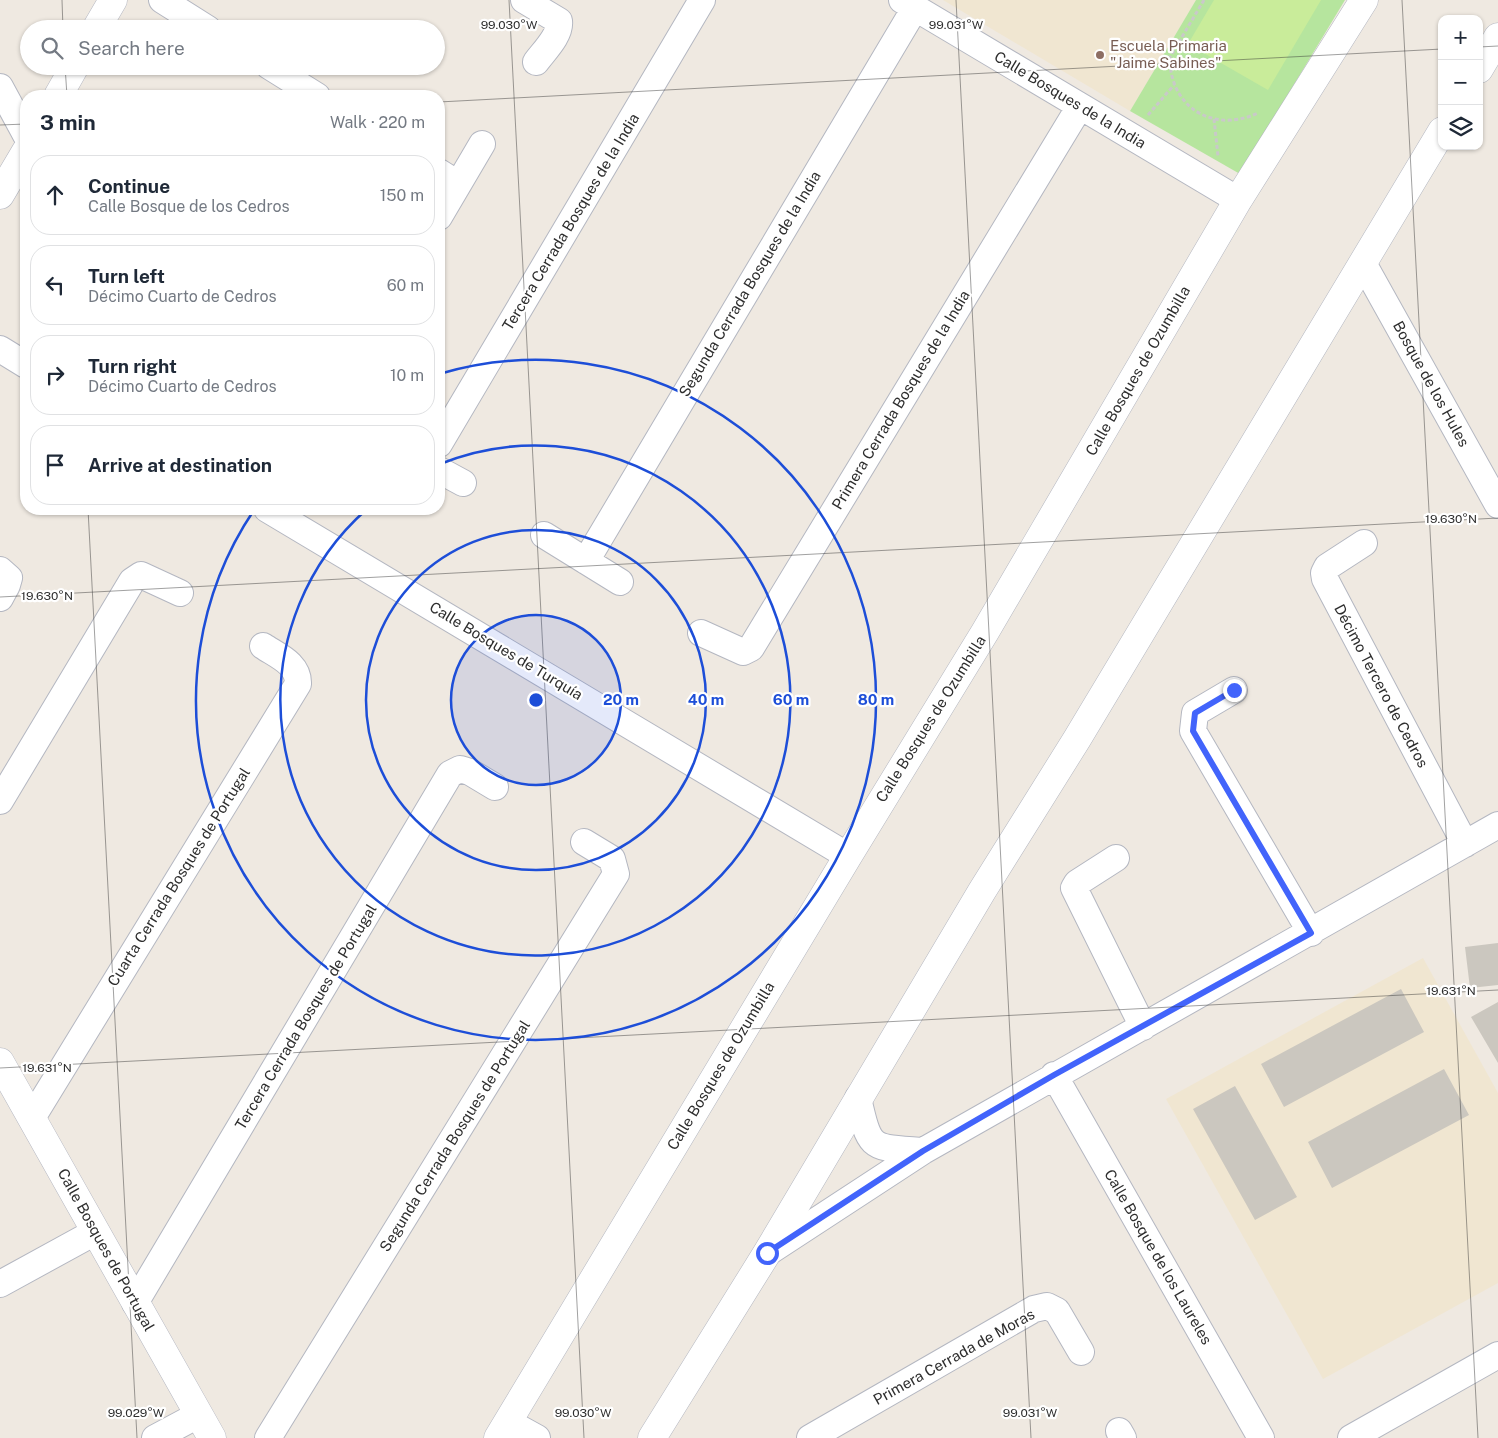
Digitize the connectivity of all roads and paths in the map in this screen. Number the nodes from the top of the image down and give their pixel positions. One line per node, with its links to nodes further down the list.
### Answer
1 (113, 0): 8 (main road)
2 (162, 0): 9 (street)
3 (524, 0): 11 (street)
4 (702, 0): 33 (street, Tercera Cerrada Bosques de la India)
5 (1204, 0): 15 (path)
6 (1364, 0): 29 (main road, Calle Bosques de Ozumbilla)
7 (908, 4): 19 (street, Calle Bosques de la India); 40 (street, Segunda Cerrada Bosques de la India)
8 (101, 20)
9 (194, 20)
10 (1498, 37): 12 (main road)
11 (536, 62)
12 (1483, 62)
13 (70, 75): 17 (main road)
14 (283, 75): 18 (street)
15 (1174, 85): 20 (path); 22 (path)
16 (0, 88): 21 (street)
17 (61, 90)
18 (307, 90)
19 (1080, 106): 22 (street, Calle Bosques de la India); 45 (street, Primera Cerrada Bosques de la India)
20 (1264, 110)
21 (20, 124)
22 (1130, 136): 29 (street, Calle Bosques de la India)
23 (1438, 138): 30 (main road)
24 (482, 144): 26 (street)
25 (20, 161): 28 (main road)
26 (449, 178): 27 (street)
27 (445, 194)
28 (0, 195)
29 (1238, 200): 53 (main road, Calle Bosques de Ozumbilla)
30 (1363, 263): 36 (street, Bosque de los Hules); 59 (main road)
31 (0, 349): 32 (street)
32 (20, 361)
33 (445, 434)
34 (445, 473): 35 (street)
35 (463, 483)
36 (1498, 505)
37 (277, 515): 53 (street, Calle Bosques de Turquía)
38 (544, 535): 40 (street)
39 (1364, 543): 52 (street, Décimo Tercero de Cedros)
40 (586, 561): 42 (street)
41 (0, 570): 44 (street)
42 (620, 582)
43 (180, 593): 49 (street)
44 (0, 598)
45 (701, 633)
46 (263, 646): 60 (street, Cuarta Cerrada Bosques de Portugal)
47 (1234, 690): 55 (street)
48 (495, 787): 65 (street, Tercera Cerrada Bosques de Portugal)
49 (0, 801)
50 (1498, 825): 52 (street)
51 (584, 842): 72 (street, Segunda Cerrada Bosques de Portugal)
52 (1465, 844): 55 (street)
53 (848, 856): 69 (main road, Calle Bosques de Ozumbilla)
54 (1116, 858): 56 (street)
55 (1311, 933): 56 (street)
56 (1143, 1027): 58 (street)
57 (0, 1062): 60 (main road, Calle Bosques de Portugal)
58 (1054, 1075): 61 (street); 76 (street, Calle Bosque de los Laureles)
59 (858, 1098): 61 (street); 63 (main road)
60 (32, 1118): 62 (main road, Calle Bosques de Portugal)
61 (923, 1151): 63 (street)
62 (95, 1232): 64 (street); 65 (main road, Calle Bosques de Portugal)
63 (767, 1253): 74 (main road)
64 (0, 1284)
65 (135, 1303): 68 (main road, Calle Bosques de Portugal)
66 (1081, 1352): 75 (street, Primera Cerrada de Moras)
67 (1498, 1355): 77 (street)
68 (198, 1415): 70 (street); 71 (main road, Calle Bosques de Portugal)
69 (503, 1430): 73 (street)
70 (155, 1438)
71 (212, 1438)
72 (268, 1438)
73 (537, 1438)
74 (652, 1438)
75 (810, 1438)
76 (1261, 1438)
77 (1351, 1438)

